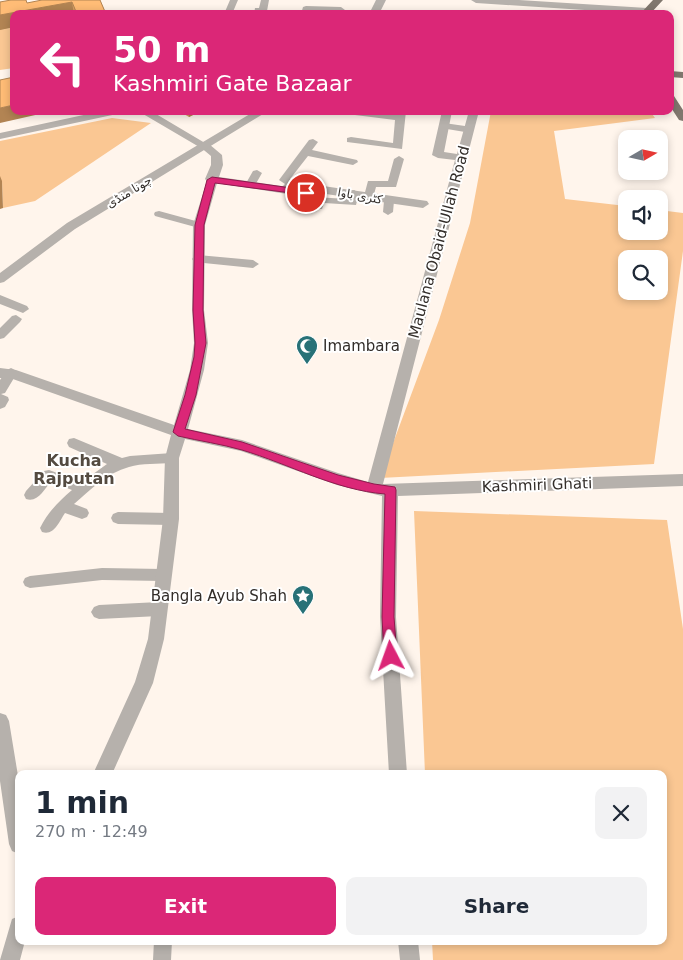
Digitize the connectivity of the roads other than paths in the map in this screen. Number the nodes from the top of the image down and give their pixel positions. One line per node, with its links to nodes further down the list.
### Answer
1 (476, 0): 3 (street)
2 (658, 0): 8 (main road)
3 (531, 3): 6 (street); 7 (street)
4 (306, 10): 5 (lane)
5 (341, 10)
6 (523, 10)
7 (620, 10)
8 (648, 10)
9 (674, 104): 16 (main road)
10 (98, 115): 19 (lane)
11 (150, 115): 22 (lane)
12 (256, 115): 22 (street, چونا منڈی)
13 (401, 115): 20 (lane)
14 (446, 115): 17 (street)
15 (473, 115): 52 (street, Maulana Obaid-Ullah Road)
16 (683, 118)
17 (444, 126): 18 (lane); 24 (street)
18 (465, 129)
19 (0, 136)
20 (351, 140)
21 (313, 142): 23 (lane)
22 (206, 146): 28 (street); 39 (street, چونا منڈی)
23 (306, 152): 26 (lane); 30 (lane)
24 (457, 157)
25 (399, 159): 32 (lane)
26 (353, 162)
27 (257, 174): 29 (lane)
28 (212, 180): 29 (street, کٹری باوا); 36 (street)
29 (246, 187): 30 (street, کٹری باوا)
30 (284, 190): 31 (street, کٹری باوا)
31 (354, 193): 32 (street, کٹری باوا); 34 (lane)
32 (369, 196): 33 (street, کٹری باوا)
33 (423, 204)
34 (318, 207)
35 (159, 214): 36 (lane)
36 (199, 225): 37 (street)
37 (198, 259): 38 (lane); 46 (street)
38 (253, 264)
39 (0, 279)
40 (0, 299): 41 (lane)
41 (0, 335)
42 (6, 373): 43 (lane); 46 (street, Kashmiri Ghati)
43 (0, 390)
44 (0, 399): 45 (lane)
45 (0, 404)
46 (178, 432): 48 (street); 52 (street, Kashmiri Ghati)
47 (74, 443): 49 (lane)
48 (172, 458): 49 (lane); 57 (street)
49 (121, 464): 51 (lane)
50 (683, 480): 52 (street, Kashmiri Ghati)
51 (83, 488): 53 (lane); 54 (lane)
52 (382, 489): 65 (street, Maulana Obaid-Ullah Road)
53 (31, 495)
54 (62, 506): 55 (lane); 58 (lane)
55 (82, 513)
56 (118, 518): 57 (lane)
57 (171, 519): 59 (street)
58 (47, 528)
59 (163, 575): 60 (lane); 61 (street)
60 (30, 582)
61 (159, 609): 62 (lane); 64 (street)
62 (99, 612)
63 (0, 721): 66 (street)
64 (104, 770)
65 (398, 770)
66 (5, 795): 67 (street)
67 (15, 830)
68 (15, 941): 70 (street)
69 (408, 945): 71 (street)
70 (10, 960)
71 (410, 960)

